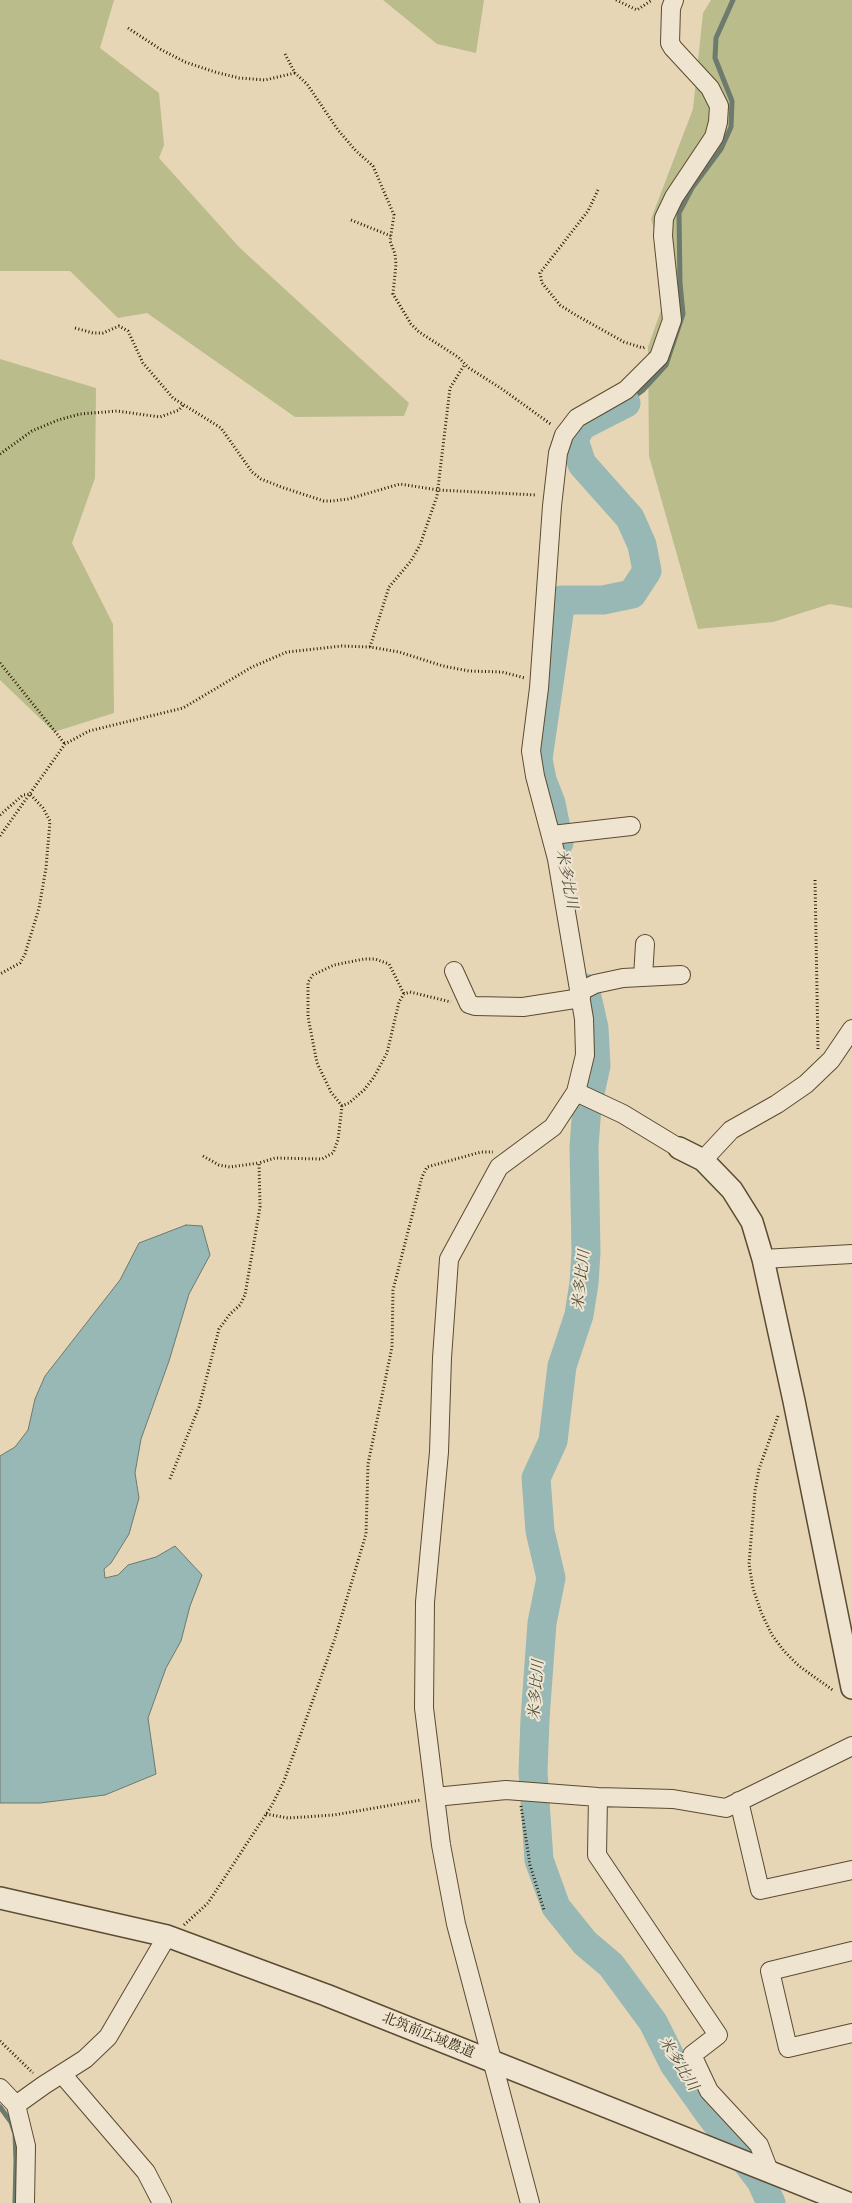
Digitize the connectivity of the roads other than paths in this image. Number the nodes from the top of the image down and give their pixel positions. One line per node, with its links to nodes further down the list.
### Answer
1 (674, 0): 3 (street)
2 (631, 826): 3 (street)
3 (552, 835): 8 (street)
4 (645, 944): 7 (street)
5 (454, 971): 8 (street)
6 (681, 975): 7 (street)
7 (644, 977): 8 (street)
8 (580, 995): 10 (street)
9 (852, 1029): 12 (street)
10 (576, 1092): 11 (street); 17 (street)
11 (679, 1148): 12 (street)
12 (703, 1160): 14 (street)
13 (852, 1254): 14 (street)
14 (762, 1259): 15 (street)
15 (844, 1691)
16 (852, 1746): 19 (street)
17 (435, 1797): 18 (street); 25 (street)
18 (598, 1797): 19 (street); 29 (street)
19 (739, 1801): 20 (street)
20 (852, 1870)
21 (0, 1898): 22 (street, 北筑前広域農道)
22 (167, 1936): 25 (street, 北筑前広域農道); 26 (street)
23 (852, 1951): 24 (street)
24 (852, 2033)
25 (493, 2062): 29 (street, 北筑前広域農道); 32 (street)
26 (62, 2074): 28 (street); 31 (street)
27 (0, 2088): 28 (street)
28 (16, 2105): 30 (street)
29 (775, 2174): 33 (street, 北筑前広域農道)
30 (25, 2203)
31 (162, 2203)
32 (530, 2203)
33 (848, 2203)

